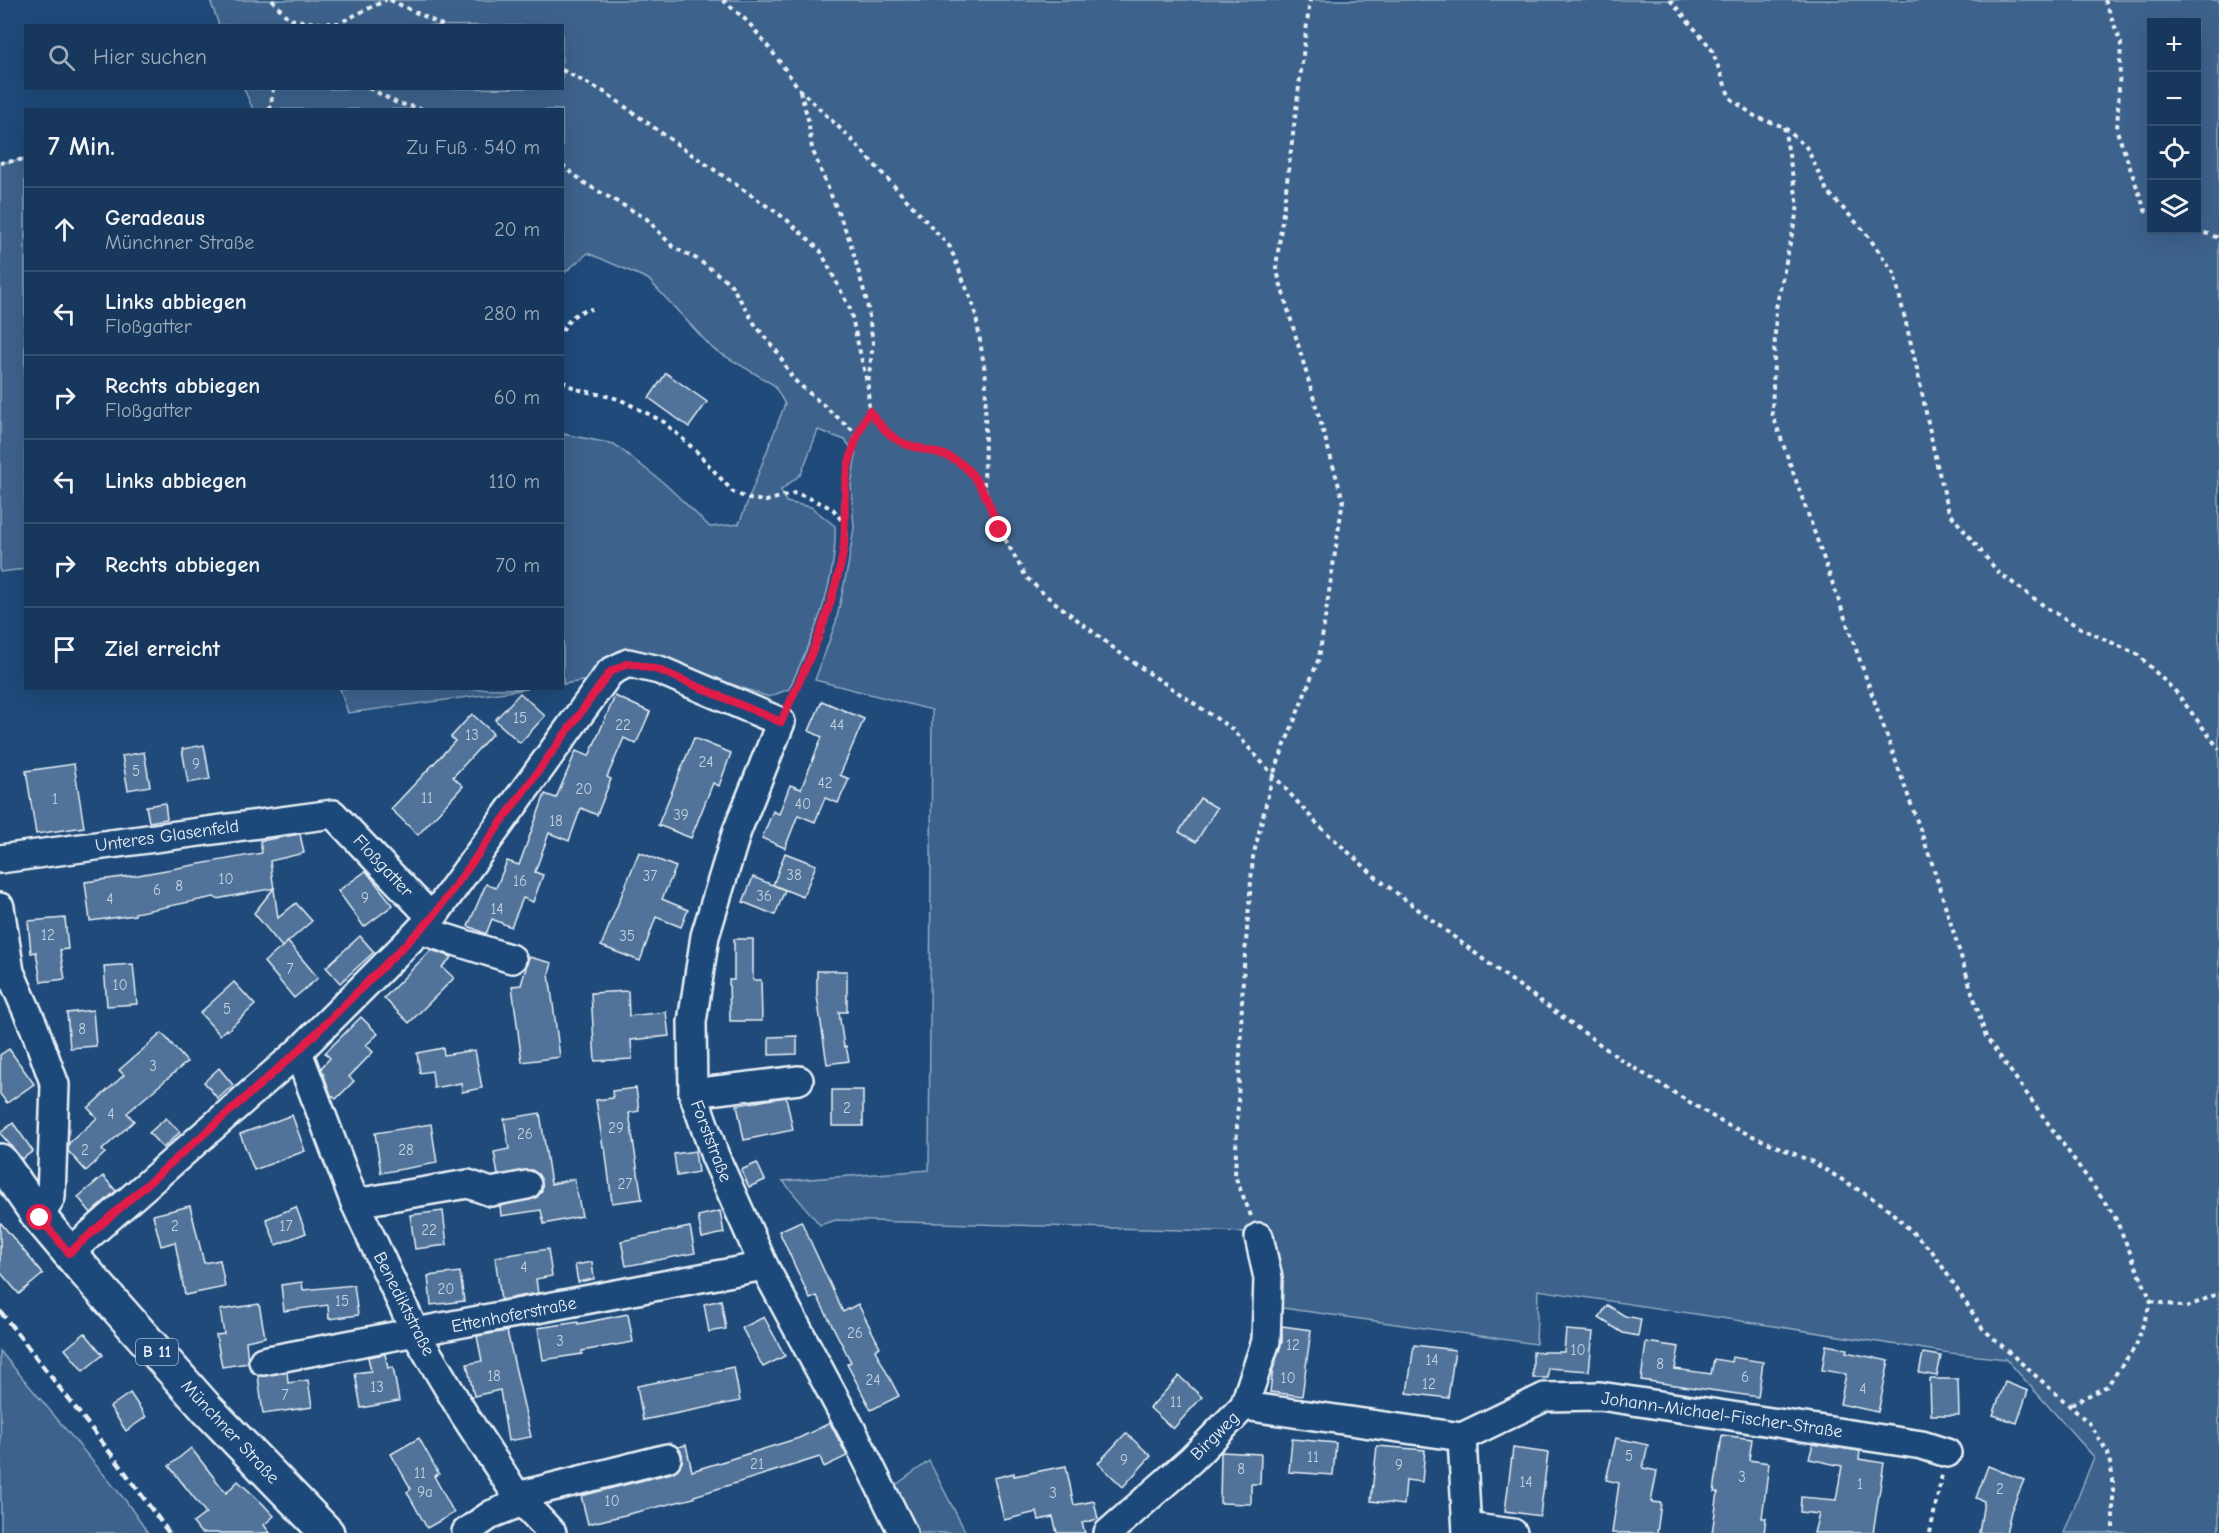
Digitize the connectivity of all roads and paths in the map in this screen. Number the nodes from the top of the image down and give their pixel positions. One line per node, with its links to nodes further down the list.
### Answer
1 (272, 0): 7 (path)
2 (388, 0): 7 (path); 8 (path)
3 (723, 0): 12 (path)
4 (1310, 0): 32 (path)
5 (1671, 0): 15 (path)
6 (2105, 0): 19 (path)
7 (296, 24)
8 (440, 24)
9 (564, 71): 25 (path)
10 (273, 90): 13 (path)
11 (373, 90): 14 (path)
12 (800, 90): 25 (path); 28 (path)
13 (270, 108)
14 (418, 108)
15 (1784, 127): 31 (path); 49 (path)
16 (24, 159): 17 (path)
17 (0, 163)
18 (564, 167): 27 (path)
19 (2147, 211)
20 (2201, 232): 21 (path)
21 (2219, 238)
22 (592, 309): 23 (path)
23 (564, 328)
24 (564, 382): 29 (path)
25 (868, 387): 26 (path)
26 (869, 411): 27 (path); 28 (path)
27 (857, 434): 29 (path)
28 (984, 488): 32 (path)
29 (845, 525): 30 (path)
30 (781, 722): 36 (street); 40 (street, Forststraße)
31 (2219, 749)
32 (1273, 775): 45 (path); 52 (path)
33 (333, 814): 34 (street, Unteres Glasenfeld); 36 (street, Floßgatter)
34 (0, 859)
35 (0, 907): 44 (street)
36 (426, 924): 37 (street, Floßgatter); 38 (street)
37 (512, 959)
38 (297, 1052): 43 (street, Benediktstraße); 46 (street)
39 (799, 1080): 40 (street)
40 (693, 1094): 47 (street, Forststraße)
41 (0, 1161): 44 (main road, Münchner Straße / B 11)
42 (527, 1185): 43 (street)
43 (355, 1203): 50 (street, Benediktstraße)
44 (40, 1218): 46 (main road, Münchner Straße / B 11)
45 (1259, 1236): 53 (street, Birgweg)
46 (69, 1253): 60 (main road, Münchner Straße / B 11)
47 (764, 1266): 50 (street, Ettenhoferstraße); 62 (street, Forststraße)
48 (2219, 1293): 49 (path)
49 (2151, 1301): 52 (path)
50 (416, 1334): 51 (street, Ettenhoferstraße); 57 (street, Benediktstraße)
51 (263, 1361)
52 (2070, 1405): 66 (path)
53 (1244, 1406): 54 (street); 63 (street, Birgweg)
54 (1462, 1437): 55 (street, Johann-Michael-Fischer-Straße); 58 (street)
55 (1947, 1452): 65 (path)
56 (667, 1458): 57 (street)
57 (519, 1499): 59 (street); 61 (street, Benediktstraße)
58 (1467, 1530): 64 (street)
59 (466, 1532)
60 (327, 1533)
61 (552, 1533)
62 (903, 1533)
63 (1108, 1533)
64 (1513, 1533)
65 (1929, 1533)
66 (2113, 1533)

